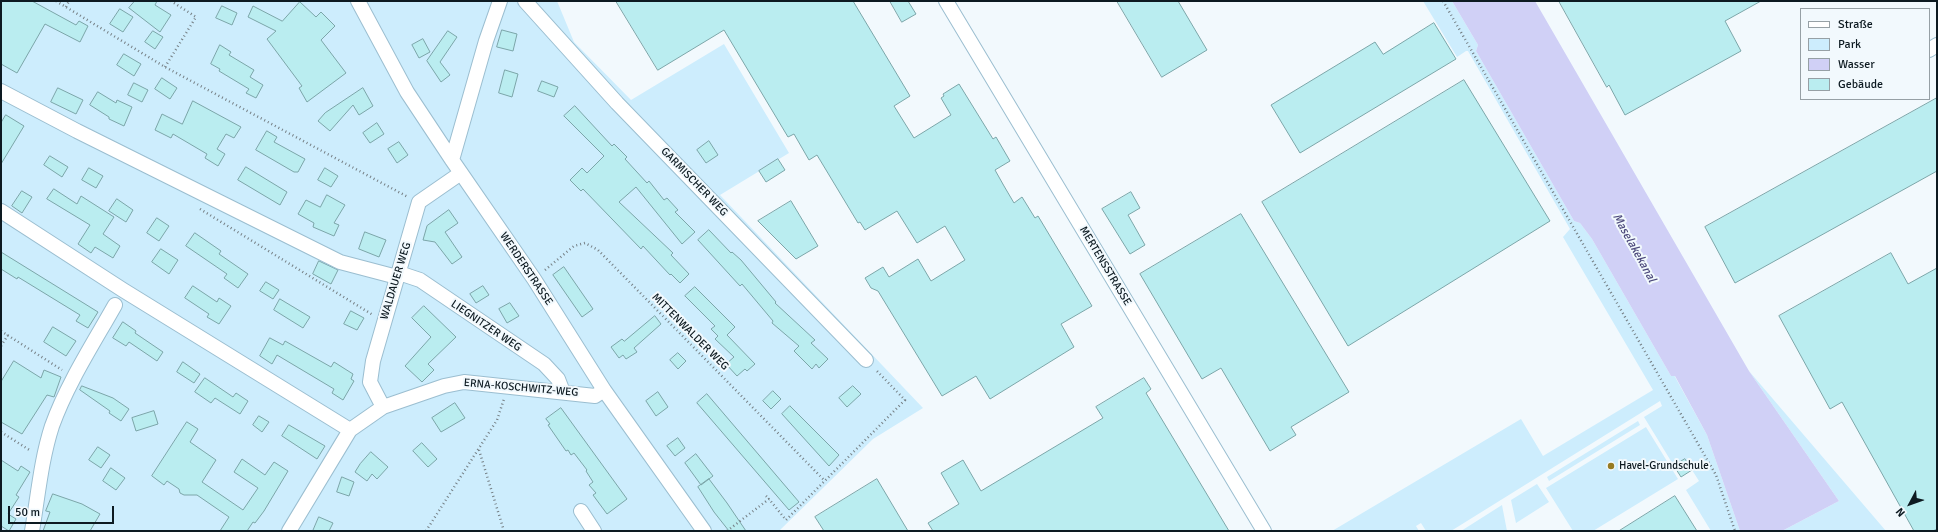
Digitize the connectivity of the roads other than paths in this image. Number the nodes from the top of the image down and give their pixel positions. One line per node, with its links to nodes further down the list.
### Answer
1 (358, 1): 6 (street, WERDERSTRASSE)
2 (500, 1): 6 (street)
3 (525, 1): 11 (street, GARMISCHER WEG)
4 (946, 1): 21 (street, MERTENSSTRASSE)
5 (1, 91): 9 (street, LIEGNITZER WEG)
6 (452, 160): 7 (street, WERDERSTRASSE)
7 (461, 172): 9 (street, WALDAUER WEG); 12 (street, WERDERSTRASSE)
8 (1, 211): 15 (street)
9 (398, 275): 13 (street, LIEGNITZER WEG); 14 (street, WALDAUER WEG)
10 (115, 305): 17 (street)
11 (866, 360)
12 (604, 390): 13 (street, ERNA-KOSCHWITZ-WEG); 20 (street, WERDERSTRASSE)
13 (563, 392): 14 (street, ERNA-KOSCHWITZ-WEG)
14 (383, 407): 15 (street, ERNA-KOSCHWITZ-WEG)
15 (350, 430): 18 (street, ERNA-KOSCHWITZ-WEG)
16 (581, 511): 19 (street)
17 (32, 531)
18 (289, 531)
19 (594, 531)
20 (704, 531)
21 (1264, 531)

